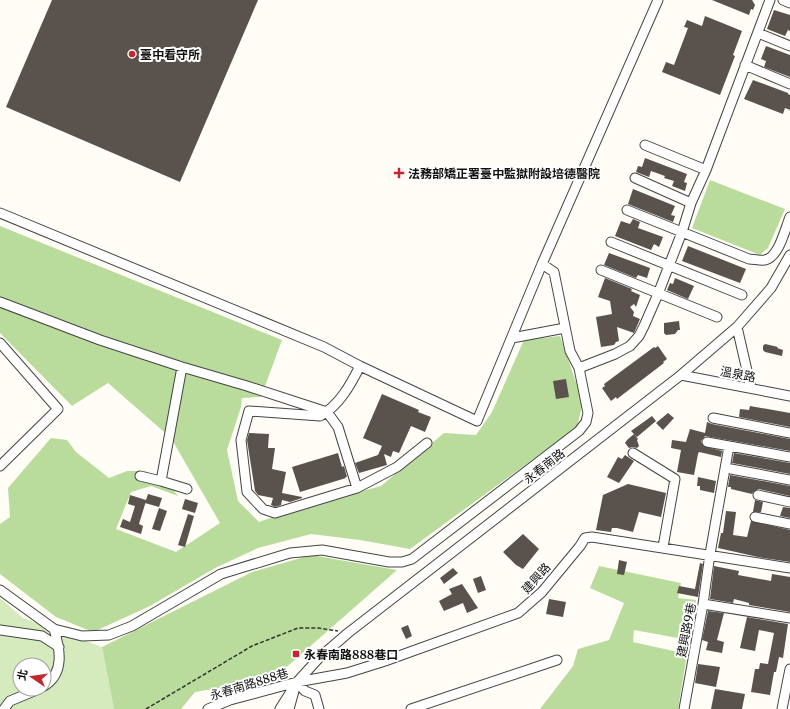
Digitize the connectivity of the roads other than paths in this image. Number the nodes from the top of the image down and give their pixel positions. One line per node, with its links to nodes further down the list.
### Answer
1 (658, 0): 19 (street)
2 (770, 0): 5 (street)
3 (783, 0): 4 (street)
4 (790, 3)
5 (758, 33): 6 (street); 7 (street)
6 (790, 46)
7 (745, 65): 8 (street); 10 (street)
8 (790, 84)
9 (645, 145): 10 (street)
10 (706, 170): 12 (street)
11 (634, 178): 12 (street)
12 (691, 203): 16 (street)
13 (627, 210): 16 (street)
14 (0, 213): 30 (street)
15 (790, 217): 16 (street)
16 (682, 232): 20 (street)
17 (611, 242): 20 (street)
18 (790, 255): 26 (street, 永春南路)
19 (542, 264): 27 (street); 28 (street)
20 (668, 266): 22 (street); 23 (street)
21 (601, 270): 22 (street)
22 (658, 294): 25 (street); 32 (street)
23 (742, 295)
24 (0, 302): 31 (street)
25 (717, 317)
26 (737, 327): 33 (street, 永春南路); 34 (street)
27 (565, 328): 28 (street); 32 (street)
28 (512, 338): 30 (street)
29 (0, 343): 44 (street)
30 (360, 366): 36 (street)
31 (182, 367): 36 (street); 48 (street)
32 (579, 368): 61 (street)
33 (681, 375): 34 (street, 溫泉路); 67 (street, 永春南路)
34 (751, 388): 35 (street, 溫泉路)
35 (790, 396)
36 (327, 412): 49 (street); 49 (street)
37 (713, 418): 38 (street)
38 (790, 433)
39 (707, 442): 41 (street)
40 (427, 443): 49 (street)
41 (729, 446): 43 (street); 56 (street, 建興路9巷)
42 (633, 453): 55 (street)
43 (790, 457)
44 (0, 466)
45 (731, 469): 47 (street)
46 (140, 476): 48 (street)
47 (790, 480)
48 (161, 481): 50 (street)
49 (357, 488)
50 (187, 489)
51 (758, 495): 52 (street)
52 (790, 502)
53 (755, 517): 54 (street)
54 (790, 524)
55 (663, 547): 56 (street, 建興路); 67 (street, 建興路)
56 (710, 554): 57 (street, 建興路); 59 (street, 建興路9巷)
57 (790, 568)
58 (0, 590): 61 (street)
59 (703, 604): 60 (street); 76 (street, 建興路9巷)
60 (790, 618)
61 (54, 629): 63 (street)
62 (0, 630): 63 (street)
63 (59, 647): 66 (street)
64 (557, 660): 75 (street)
65 (790, 669): 68 (street)
66 (52, 680)
67 (297, 682): 71 (street, 永春南路888巷); 72 (street, 永春南路); 73 (street, 永春南路); 74 (street)
68 (788, 693): 77 (street)
69 (20, 697): 70 (street)
70 (3, 707)
71 (208, 709)
72 (280, 709)
73 (289, 709)
74 (319, 709)
75 (411, 709)
76 (684, 709)
77 (782, 709)

